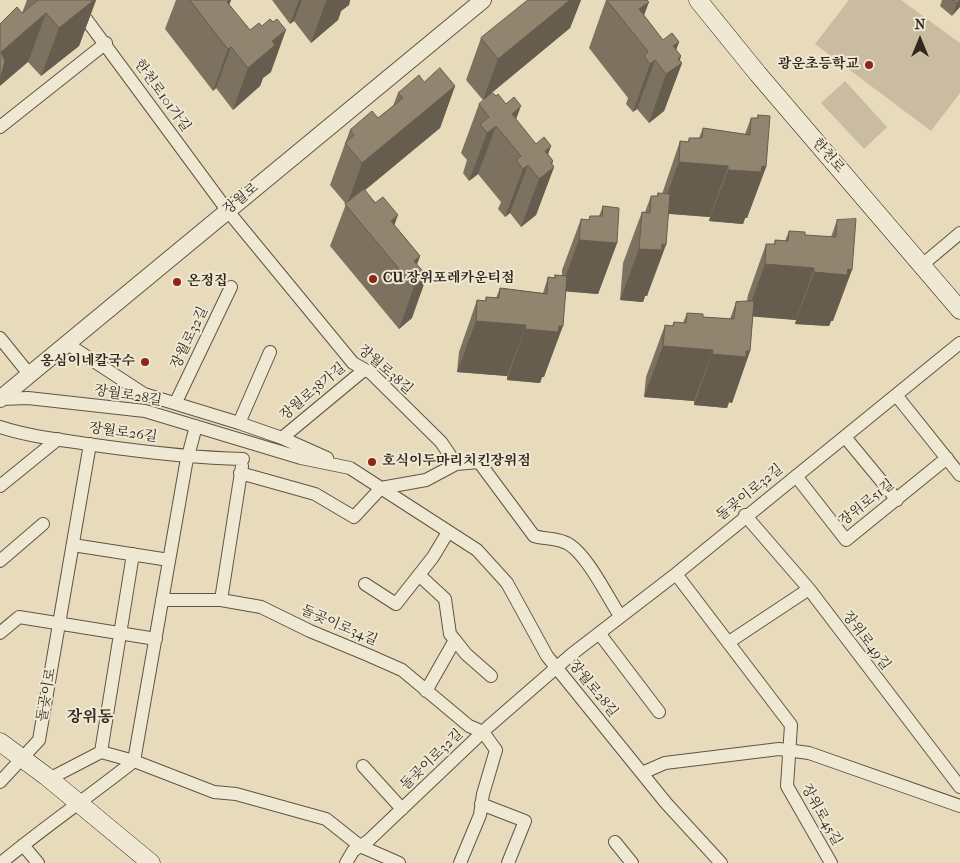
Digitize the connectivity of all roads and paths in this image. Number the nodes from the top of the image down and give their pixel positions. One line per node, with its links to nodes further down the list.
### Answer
1 (72, 0): 4 (street, 한천로101가길)
2 (483, 0): 6 (street, 장월로)
3 (698, 0): 8 (main road, 한천로)
4 (106, 44): 5 (street); 6 (street, 한천로101가길)
5 (0, 127)
6 (227, 210): 12 (street, 장월로); 15 (street, 장월로38길)
7 (960, 233): 8 (street)
8 (922, 265): 10 (main road, 한천로)
9 (231, 287): 19 (street, 장월로32길)
10 (960, 310)
11 (0, 338): 16 (street)
12 (66, 343): 16 (street, 장월로); 19 (street)
13 (960, 343): 17 (street, 돌곶이로32길)
14 (270, 352): 20 (street)
15 (364, 370): 24 (street, 장월로38가길); 31 (street, 장월로38길)
16 (29, 374): 18 (street, 장월로)
17 (896, 395): 23 (street, 돌곶이로32길); 29 (street)
18 (0, 399): 21 (street, 장월로28길)
19 (176, 402): 20 (street)
20 (239, 423): 24 (street)
21 (196, 426): 26 (street, 장월로28길); 28 (street)
22 (0, 427): 25 (street, 장월로26길)
23 (844, 436): 35 (street, 돌곶이로32길); 38 (street)
24 (282, 438): 32 (street)
25 (58, 439): 27 (street, 장월로26길); 36 (street)
26 (248, 442): 30 (street); 32 (street, 장월로28길)
27 (90, 444): 28 (street, 장월로26길); 42 (street, 돌곶이로)
28 (188, 458): 30 (street, 장월로26길); 44 (street)
29 (947, 458): 34 (street); 38 (street, 장위로51길)
30 (244, 459): 33 (street)
31 (456, 464): 37 (street); 52 (street)
32 (350, 468): 37 (street, 장월로28길)
33 (240, 473): 37 (street); 51 (street)
34 (960, 475)
35 (796, 476): 38 (street, 장위로51길); 39 (street, 돌곶이로32길)
36 (0, 486)
37 (381, 488): 41 (street, 장월로28길)
38 (897, 500)
39 (745, 515): 46 (street, 돌곶이로32길); 49 (street, 장위로49길)
40 (42, 524): 45 (street)
41 (448, 532): 47 (street); 60 (street, 장월로28길)
42 (72, 545): 43 (street); 53 (street, 돌곶이로)
43 (133, 554): 44 (street); 56 (street)
44 (169, 560): 50 (street)
45 (0, 561)
46 (676, 574): 52 (street, 돌곶이로32길); 59 (street)
47 (419, 575): 48 (street); 58 (street)
48 (365, 584)
49 (809, 589): 59 (street); 74 (street, 장위로49길)
50 (162, 600): 51 (street, 돌곶이로34길); 57 (street)
51 (221, 600): 62 (street, 돌곶이로34길)
52 (620, 616): 55 (street, 돌곶이로32길)
53 (59, 624): 54 (street); 56 (street); 68 (street, 돌곶이로)
54 (0, 633)
55 (598, 633): 60 (street, 돌곶이로32길); 63 (street)
56 (121, 634): 57 (street); 67 (street)
57 (156, 639): 69 (street)
58 (455, 640): 61 (street); 62 (street)
59 (728, 642): 66 (street)
60 (557, 668): 64 (street, 돌곶이로32길); 71 (street, 장월로28길)
61 (491, 676)
62 (426, 691): 64 (street, 돌곶이로34길)
63 (659, 712)
64 (483, 732): 76 (street, 돌곶이로32길); 78 (street, 돌곶이로32길)
65 (0, 742): 68 (main road)
66 (791, 751): 71 (street); 77 (street); 91 (street, 장위로45길)
67 (100, 752): 69 (street); 72 (street)
68 (24, 760): 72 (main road); 73 (street, 돌곶이로)
69 (134, 761): 75 (street); 81 (street)
70 (363, 766): 78 (street, 돌곶이로32길)
71 (642, 773): 90 (street, 장월로28길)
72 (49, 779): 75 (main road)
73 (0, 782)
74 (960, 787)
75 (80, 804): 80 (street); 84 (main road)
76 (481, 804): 87 (street, 돌곶이로32길); 88 (street)
77 (960, 806)
78 (402, 810): 81 (street, 돌곶이로32길)
79 (615, 842): 89 (street)
80 (23, 845): 82 (street); 83 (street)
81 (360, 846): 85 (street, 돌곶이로32길); 86 (street)
82 (1, 862)
83 (38, 863)
84 (151, 863)
85 (346, 863)
86 (399, 863)
87 (460, 863)
88 (508, 863)
89 (632, 863)
90 (721, 863)
91 (831, 863)

